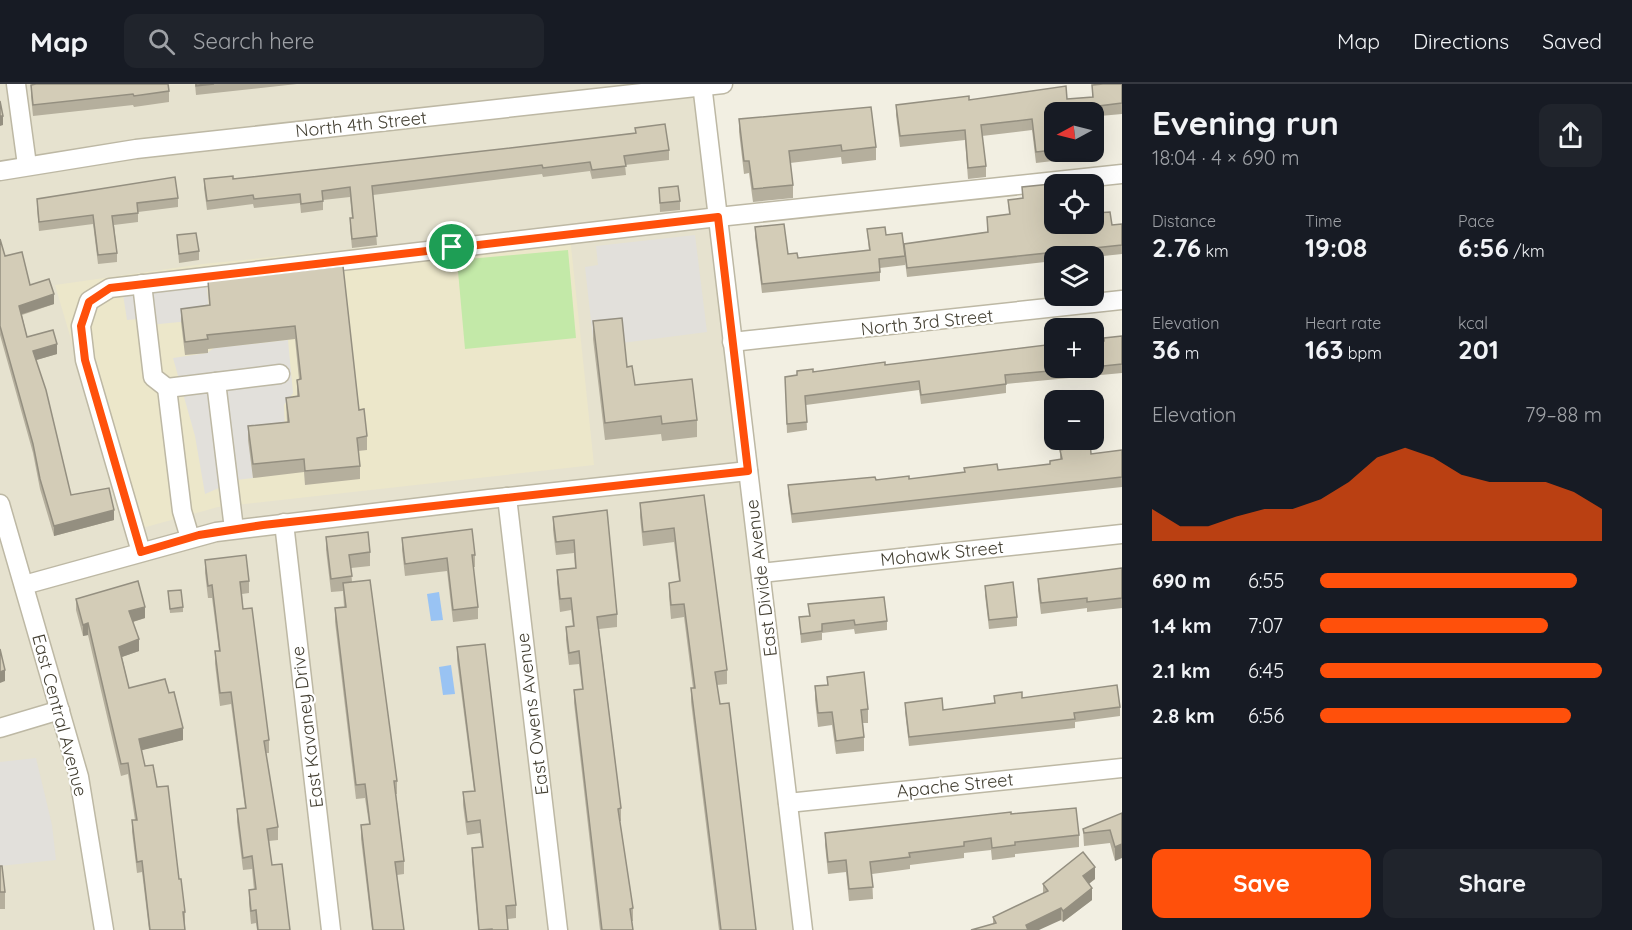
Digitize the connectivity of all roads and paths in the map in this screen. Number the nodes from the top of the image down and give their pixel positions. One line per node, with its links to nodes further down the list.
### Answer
1 (16, 84): 4 (street)
2 (723, 84): 3 (street, North 4th Street)
3 (702, 85): 4 (street, North 4th Street); 7 (street, East Divide Avenue)
4 (27, 165): 5 (street, North 4th Street)
5 (0, 171)
6 (1122, 174): 7 (street)
7 (718, 217): 8 (street); 10 (street, East Divide Avenue)
8 (142, 284): 13 (street); 21 (street)
9 (1122, 300): 10 (street, North 3rd Street)
10 (732, 342): 14 (street, East Divide Avenue)
11 (280, 374): 12 (street)
12 (216, 382): 13 (street); 18 (street)
13 (167, 388): 20 (street)
14 (748, 471): 15 (street); 22 (street, East Divide Avenue)
15 (507, 497): 17 (street); 30 (street, East Owens Avenue)
16 (0, 504): 23 (street, East Central Avenue)
17 (284, 523): 18 (street); 29 (street, East Kavaney Drive)
18 (234, 529): 20 (street)
19 (1122, 534): 22 (street, Mohawk Street)
20 (190, 538): 21 (street)
21 (141, 552): 23 (street)
22 (761, 573): 27 (street, East Divide Avenue)
23 (24, 585): 24 (street, East Central Avenue)
24 (60, 710): 25 (street); 28 (street, East Central Avenue)
25 (0, 728)
26 (1122, 768): 27 (street, Apache Street)
27 (788, 802): 31 (street, East Divide Avenue)
28 (104, 930)
29 (331, 930)
30 (558, 930)
31 (803, 930)

